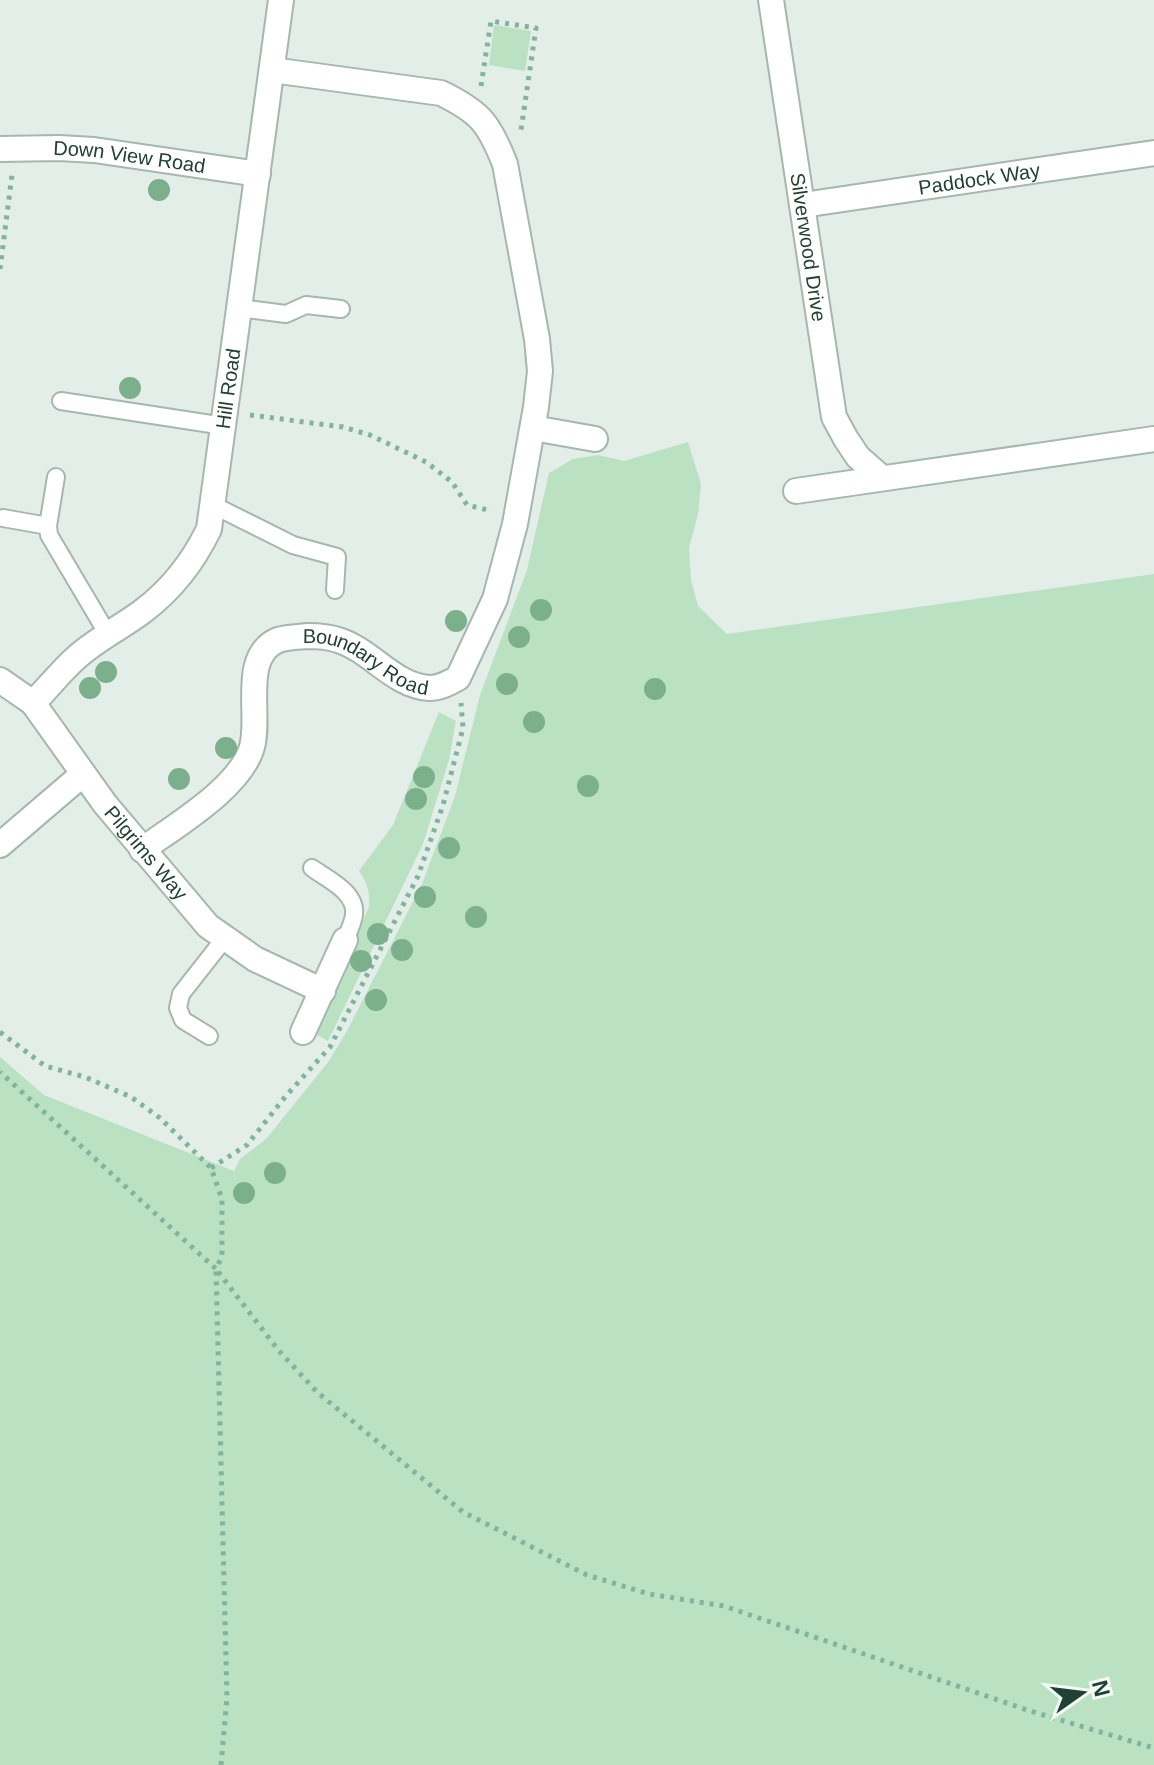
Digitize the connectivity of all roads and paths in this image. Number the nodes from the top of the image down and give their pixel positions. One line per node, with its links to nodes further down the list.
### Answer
1 (281, 0): 3 (street, Hill Road)
2 (771, 0): 9 (street, Silverwood Drive)
3 (272, 70): 4 (street, Boundary Road); 8 (street, Hill Road)
4 (477, 114): 7 (street, Boundary Road); 7 (path)
5 (8, 148): 8 (street, Down View Road); 10 (path)
6 (1154, 153): 9 (street, Paddock Way)
7 (505, 164): 15 (street, Boundary Road)
8 (258, 174): 11 (street, Hill Road)
9 (803, 205): 19 (street, Silverwood Drive)
10 (0, 269)
11 (239, 308): 12 (lane); 14 (street, Hill Road)
12 (341, 309)
13 (61, 401): 14 (lane)
14 (225, 419): 21 (street, Hill Road); 22 (path)
15 (533, 428): 16 (street); 22 (street, Boundary Road)
16 (595, 439)
17 (1154, 439): 19 (street)
18 (56, 477): 24 (lane)
19 (882, 478): 20 (street)
20 (796, 491)
21 (213, 505): 25 (lane); 26 (street, Hill Road)
22 (517, 517): 31 (street, Boundary Road)
23 (3, 518): 24 (lane)
24 (48, 526): 26 (lane)
25 (335, 590)
26 (107, 633): 28 (street, Hill Road)
27 (0, 680): 28 (street, Pilgrims Way)
28 (33, 703): 29 (street, Pilgrims Way)
29 (83, 774): 30 (street); 31 (street, Pilgrims Way)
30 (0, 845)
31 (142, 850): 33 (street, Pilgrims Way)
32 (312, 868): 34 (lane)
33 (225, 938): 35 (street, Pilgrims Way); 38 (lane)
34 (345, 940): 35 (street)
35 (323, 991): 37 (street)
36 (0, 1032): 40 (path)
37 (303, 1032)
38 (209, 1036)
39 (0, 1072): 40 (path)
40 (216, 1269): 41 (path); 42 (path)
41 (1154, 1748)
42 (221, 1765)

